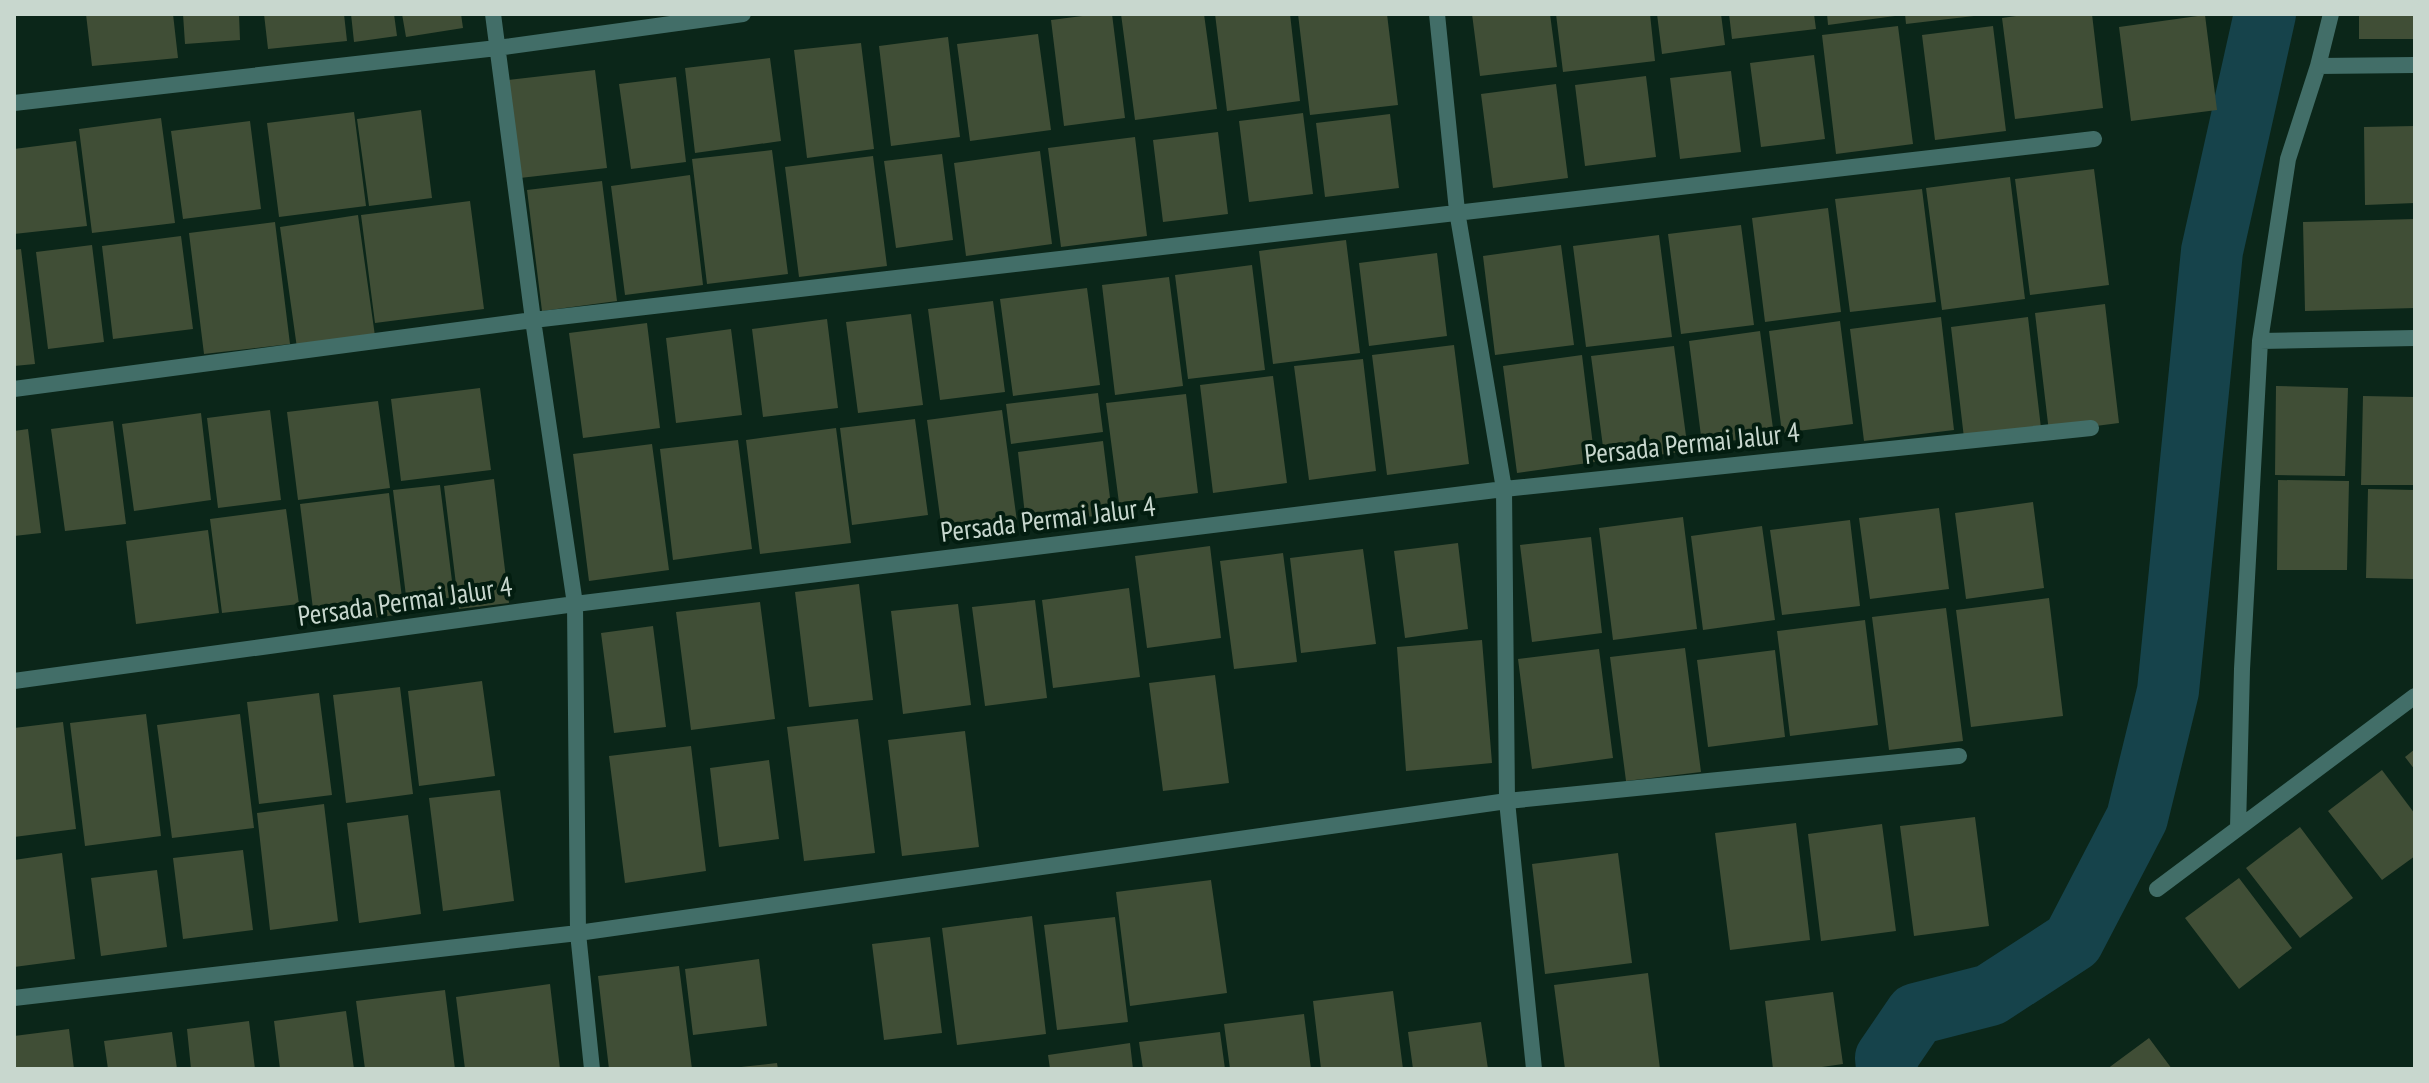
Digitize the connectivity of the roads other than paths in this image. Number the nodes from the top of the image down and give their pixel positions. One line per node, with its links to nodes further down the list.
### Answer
1 (493, 14): 5 (street)
2 (743, 14): 5 (street)
3 (1437, 14): 10 (street)
4 (2331, 14): 7 (street)
5 (497, 48): 8 (street); 11 (street)
6 (2415, 65): 7 (street)
7 (2318, 66): 13 (street)
8 (14, 103)
9 (2094, 139): 10 (street)
10 (1457, 211): 11 (street); 16 (street)
11 (533, 320): 14 (street); 17 (street)
12 (2415, 338): 13 (street)
13 (2260, 341): 22 (street)
14 (14, 389)
15 (2091, 428): 16 (street, Persada Permai Jalur 4)
16 (1504, 489): 17 (street, Persada Permai Jalur 4); 21 (street)
17 (575, 604): 18 (street, Persada Permai Jalur 4); 24 (street)
18 (14, 681)
19 (2415, 696): 22 (street)
20 (1959, 756): 21 (street)
21 (1507, 801): 24 (street); 27 (street)
22 (2238, 828): 23 (street)
23 (2157, 889)
24 (578, 933): 25 (street); 26 (street)
25 (14, 998)
26 (592, 1069)
27 (1534, 1069)

